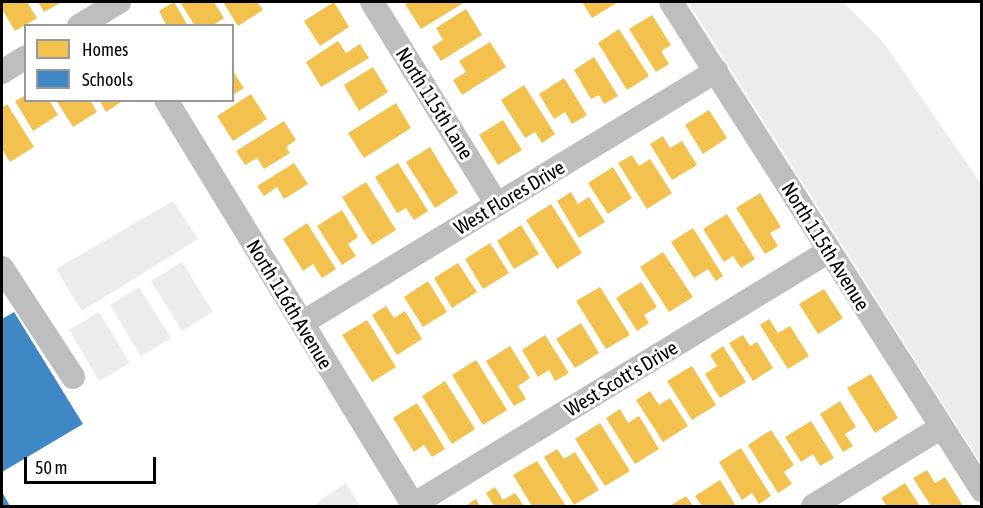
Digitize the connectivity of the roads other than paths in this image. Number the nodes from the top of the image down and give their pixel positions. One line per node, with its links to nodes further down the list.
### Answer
1 (372, 2): 9 (street, North 115th Lane)
2 (671, 2): 6 (street, North 115th Avenue)
3 (115, 12): 4 (street)
4 (84, 24)
5 (24, 58): 7 (street)
6 (716, 71): 9 (street, West Flores Drive); 10 (street, North 115th Avenue)
7 (2, 72)
8 (167, 102): 12 (street, North 116th Avenue)
9 (498, 204): 12 (street, West Flores Drive)
10 (829, 251): 14 (street, North 115th Avenue); 16 (street, West Scott's Drive)
11 (2, 268): 13 (street)
12 (302, 323): 16 (street, North 116th Avenue)
13 (73, 377)
14 (942, 428): 15 (street, North 115th Avenue); 17 (street)
15 (981, 490)
16 (414, 506)
17 (813, 507)

